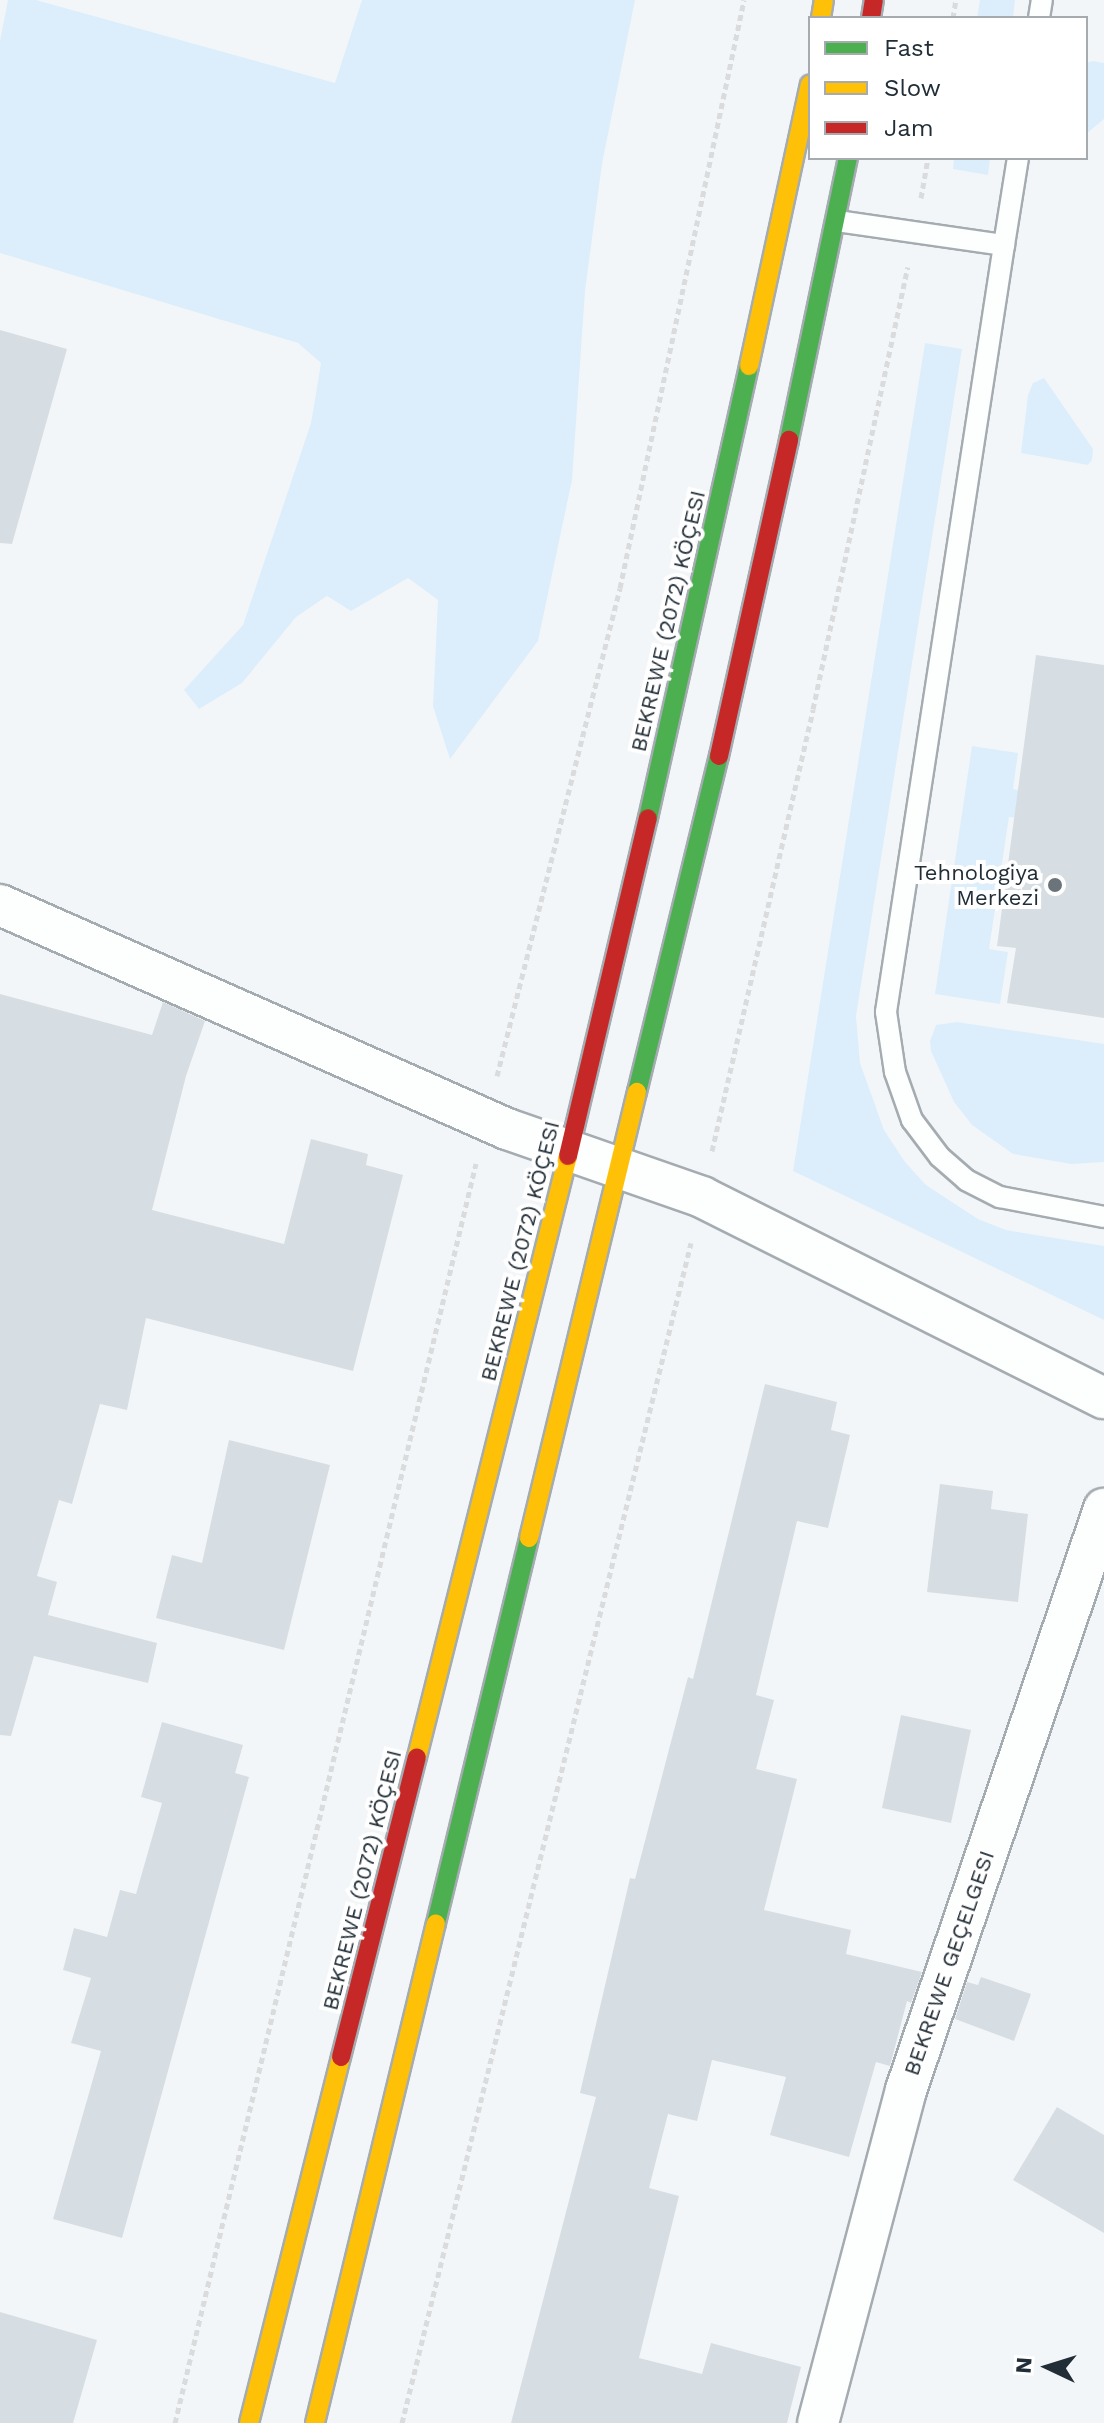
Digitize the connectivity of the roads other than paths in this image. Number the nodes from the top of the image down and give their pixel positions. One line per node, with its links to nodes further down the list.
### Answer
1 (808, 94): 7 (main road, BEKREWE (2072) KÖÇESI)
2 (848, 160): 4 (main road)
3 (1018, 160): 5 (lane)
4 (837, 221): 5 (lane); 8 (main road)
5 (1004, 245): 9 (lane)
6 (0, 905): 7 (street)
7 (570, 1150): 8 (street); 12 (main road, BEKREWE (2072) KÖÇESI)
8 (622, 1168): 10 (street); 13 (main road)
9 (1104, 1217)
10 (1104, 1398)
11 (1104, 1509): 14 (street, BEKREWE GEÇELGESI)
12 (249, 2423)
13 (315, 2423)
14 (818, 2423)

